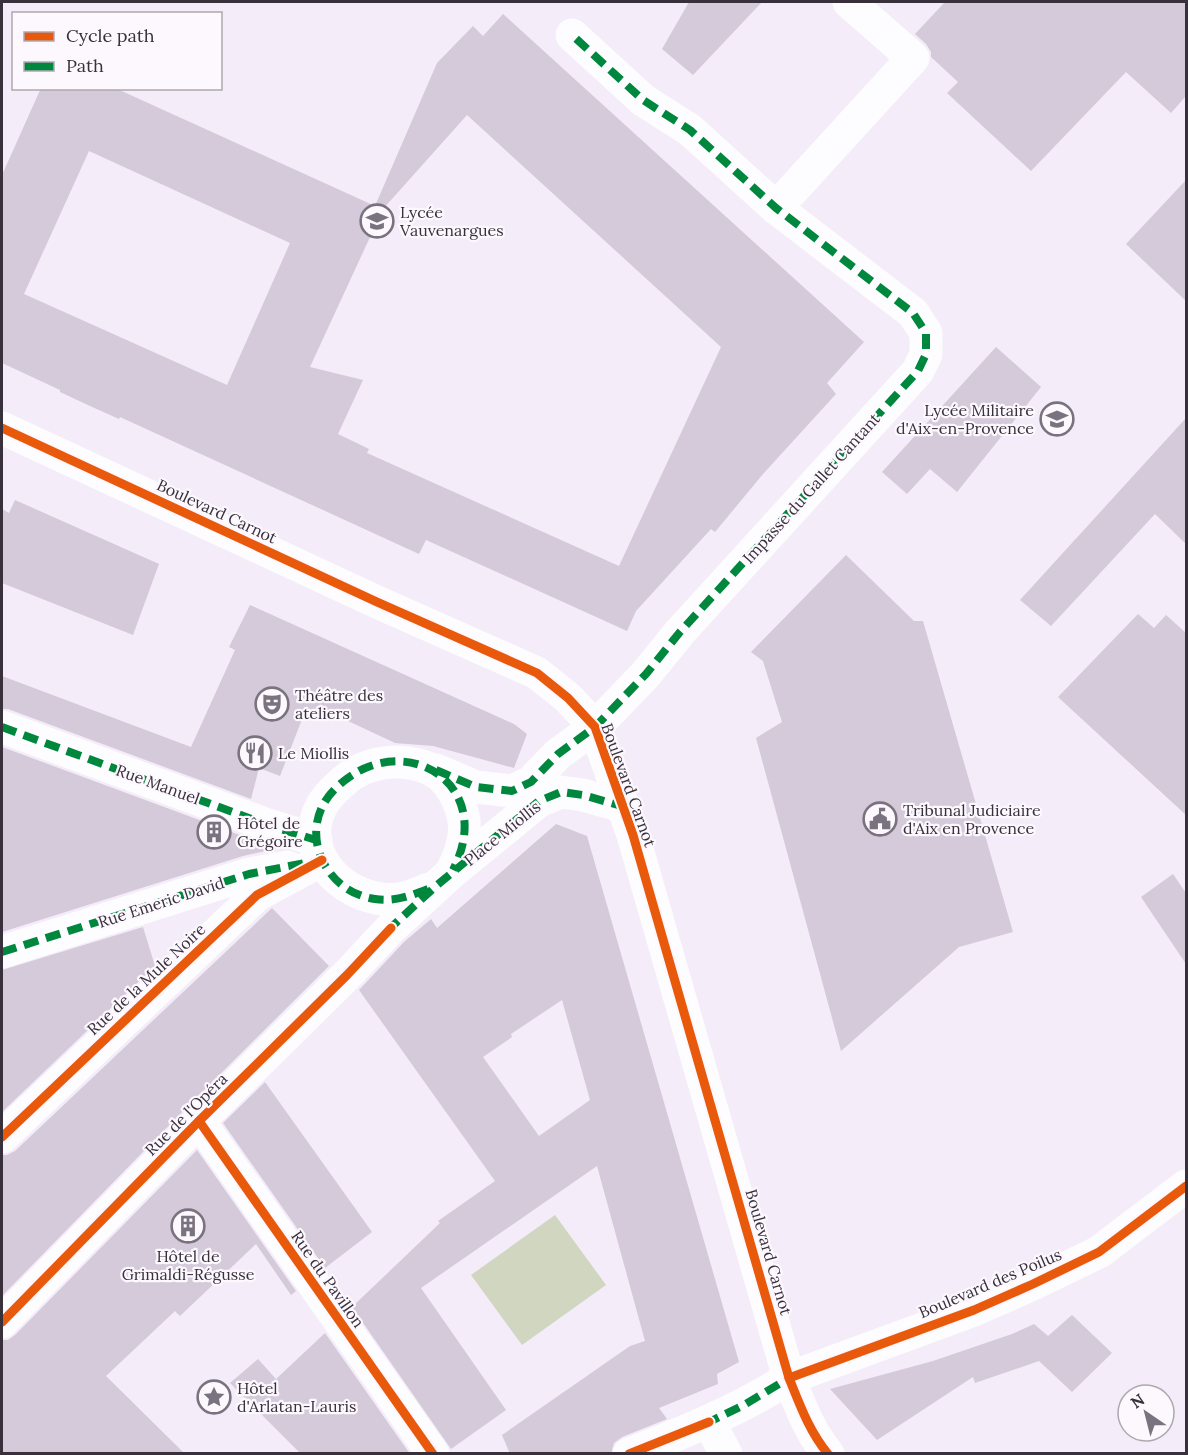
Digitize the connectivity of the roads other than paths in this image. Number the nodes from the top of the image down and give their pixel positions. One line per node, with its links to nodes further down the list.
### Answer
1 (849, 2): 3 (street)
2 (572, 35): 3 (street, Impasse du Gallet Cantant)
3 (776, 208): 6 (street, Impasse du Gallet Cantant)
4 (2, 428): 6 (street, Boulevard Carnot)
5 (2, 727): 9 (street, Rue Manuel)
6 (595, 727): 7 (street, Place Miollis); 8 (street, Boulevard Carnot)
7 (436, 770): 9 (street, Place Miollis); 10 (street, Place Miollis)
8 (625, 807): 10 (street, Place Miollis); 17 (street, Boulevard Carnot)
9 (319, 850): 10 (street, Place Miollis); 12 (street, Rue Emeric David); 14 (street, Rue de la Mule Noire)
10 (443, 880): 11 (street, Place Miollis)
11 (391, 928): 13 (street, Rue de l'Opéra)
12 (2, 952)
13 (199, 1121): 16 (street, Rue de l'Opéra); 19 (street, Rue du Pavillon)
14 (2, 1137)
15 (1186, 1186): 17 (street, Boulevard des Poilus)
16 (2, 1322)
17 (789, 1378): 18 (street, Boulevard des Poilus); 22 (street, Boulevard Carnot)
18 (709, 1422): 20 (street, Boulevard des Poilus); 21 (street)
19 (433, 1454)
20 (629, 1454)
21 (726, 1454)
22 (828, 1454)

